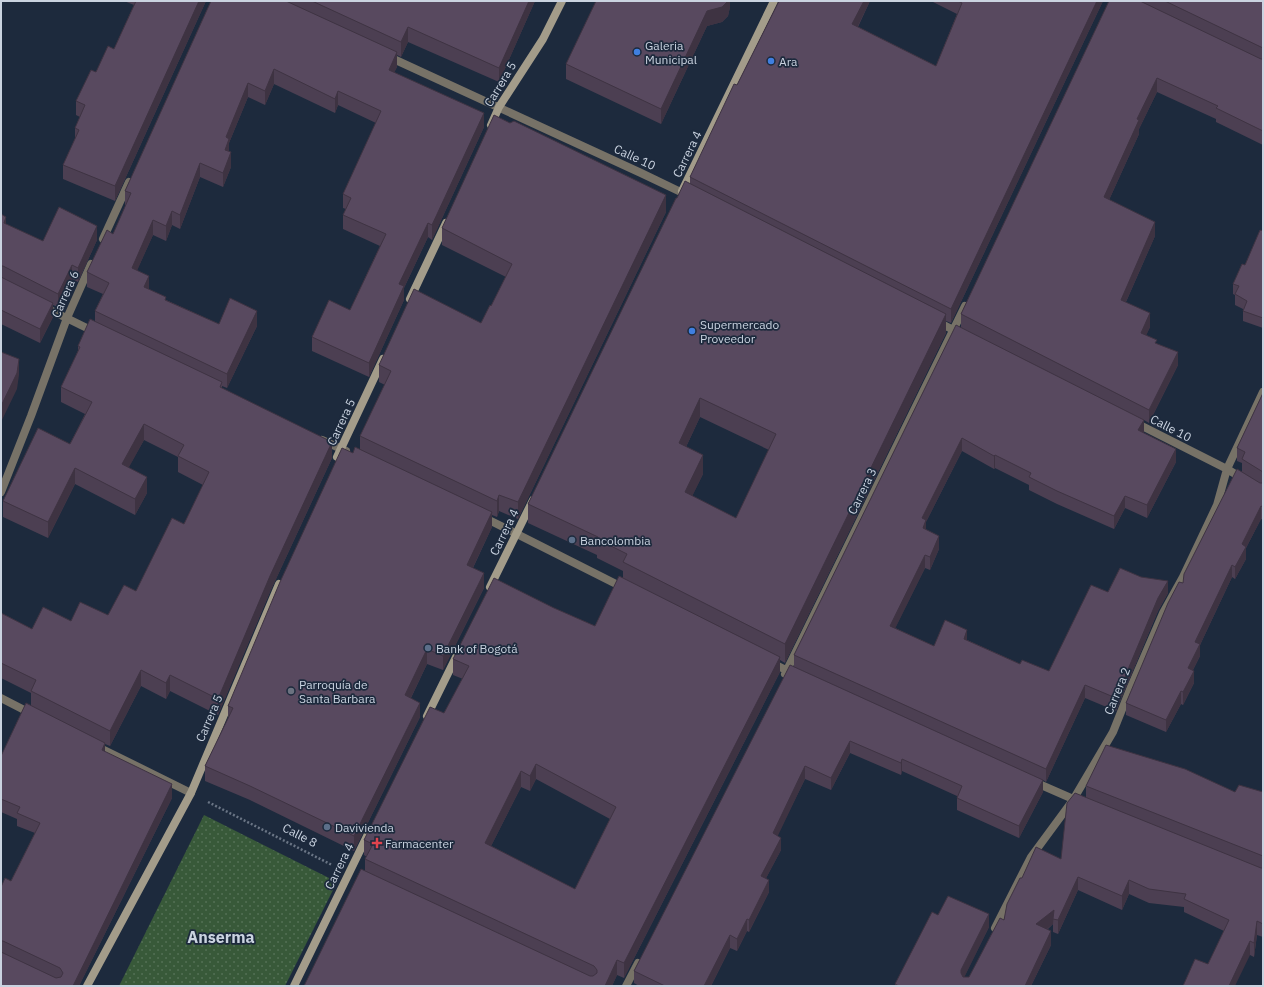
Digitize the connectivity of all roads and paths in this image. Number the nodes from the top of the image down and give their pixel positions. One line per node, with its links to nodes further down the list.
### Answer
1 (562, 1): 4 (street, Carrera 5)
2 (774, 1): 7 (street, Carrera 4)
3 (376, 51): 4 (street, Calle 10)
4 (499, 107): 5 (street, Carrera 5); 7 (street, Calle 10)
5 (486, 136)
6 (133, 174): 13 (street, Carrera 6)
7 (680, 196): 8 (street, Calle 10)
8 (695, 199)
9 (450, 214): 12 (street)
10 (34, 302): 13 (street)
11 (967, 302): 15 (street, Carrera 3)
12 (407, 307)
13 (67, 318): 16 (street); 28 (street, Carrera 6)
14 (933, 320): 15 (street)
15 (954, 330): 17 (street); 36 (street, Carrera 3)
16 (103, 336)
17 (968, 337)
18 (387, 349): 22 (street, Carrera 5)
19 (1263, 392): 25 (street, Carrera 2)
20 (1129, 420): 25 (street, Calle 10)
21 (312, 435): 22 (street)
22 (341, 449): 23 (street); 24 (street, Carrera 5)
23 (355, 456)
24 (335, 464)
25 (1227, 470): 27 (street, Calle 10); 45 (street, Carrera 2)
26 (537, 490): 30 (street, Carrera 4)
27 (1263, 491)
28 (1, 492)
29 (475, 513): 30 (street)
30 (517, 533): 32 (street); 33 (street, Carrera 4)
31 (281, 580): 44 (street, Carrera 5)
32 (630, 591)
33 (485, 597)
34 (461, 646): 41 (street)
35 (765, 660): 36 (street)
36 (787, 670): 37 (street); 38 (street, Carrera 3)
37 (801, 677)
38 (780, 684)
39 (1, 698): 40 (street)
40 (43, 719)
41 (422, 724)
42 (85, 740): 44 (street)
43 (1023, 777): 45 (street)
44 (190, 793): 48 (path, Calle 8); 51 (street, Carrera 5)
45 (1073, 800): 46 (street); 49 (street, Carrera 2)
46 (1088, 806)
47 (373, 824): 48 (street, Carrera 4)
48 (352, 875): 52 (street, Carrera 4)
49 (991, 937)
50 (640, 958): 53 (street)
51 (87, 986)
52 (294, 986)
53 (626, 986)

